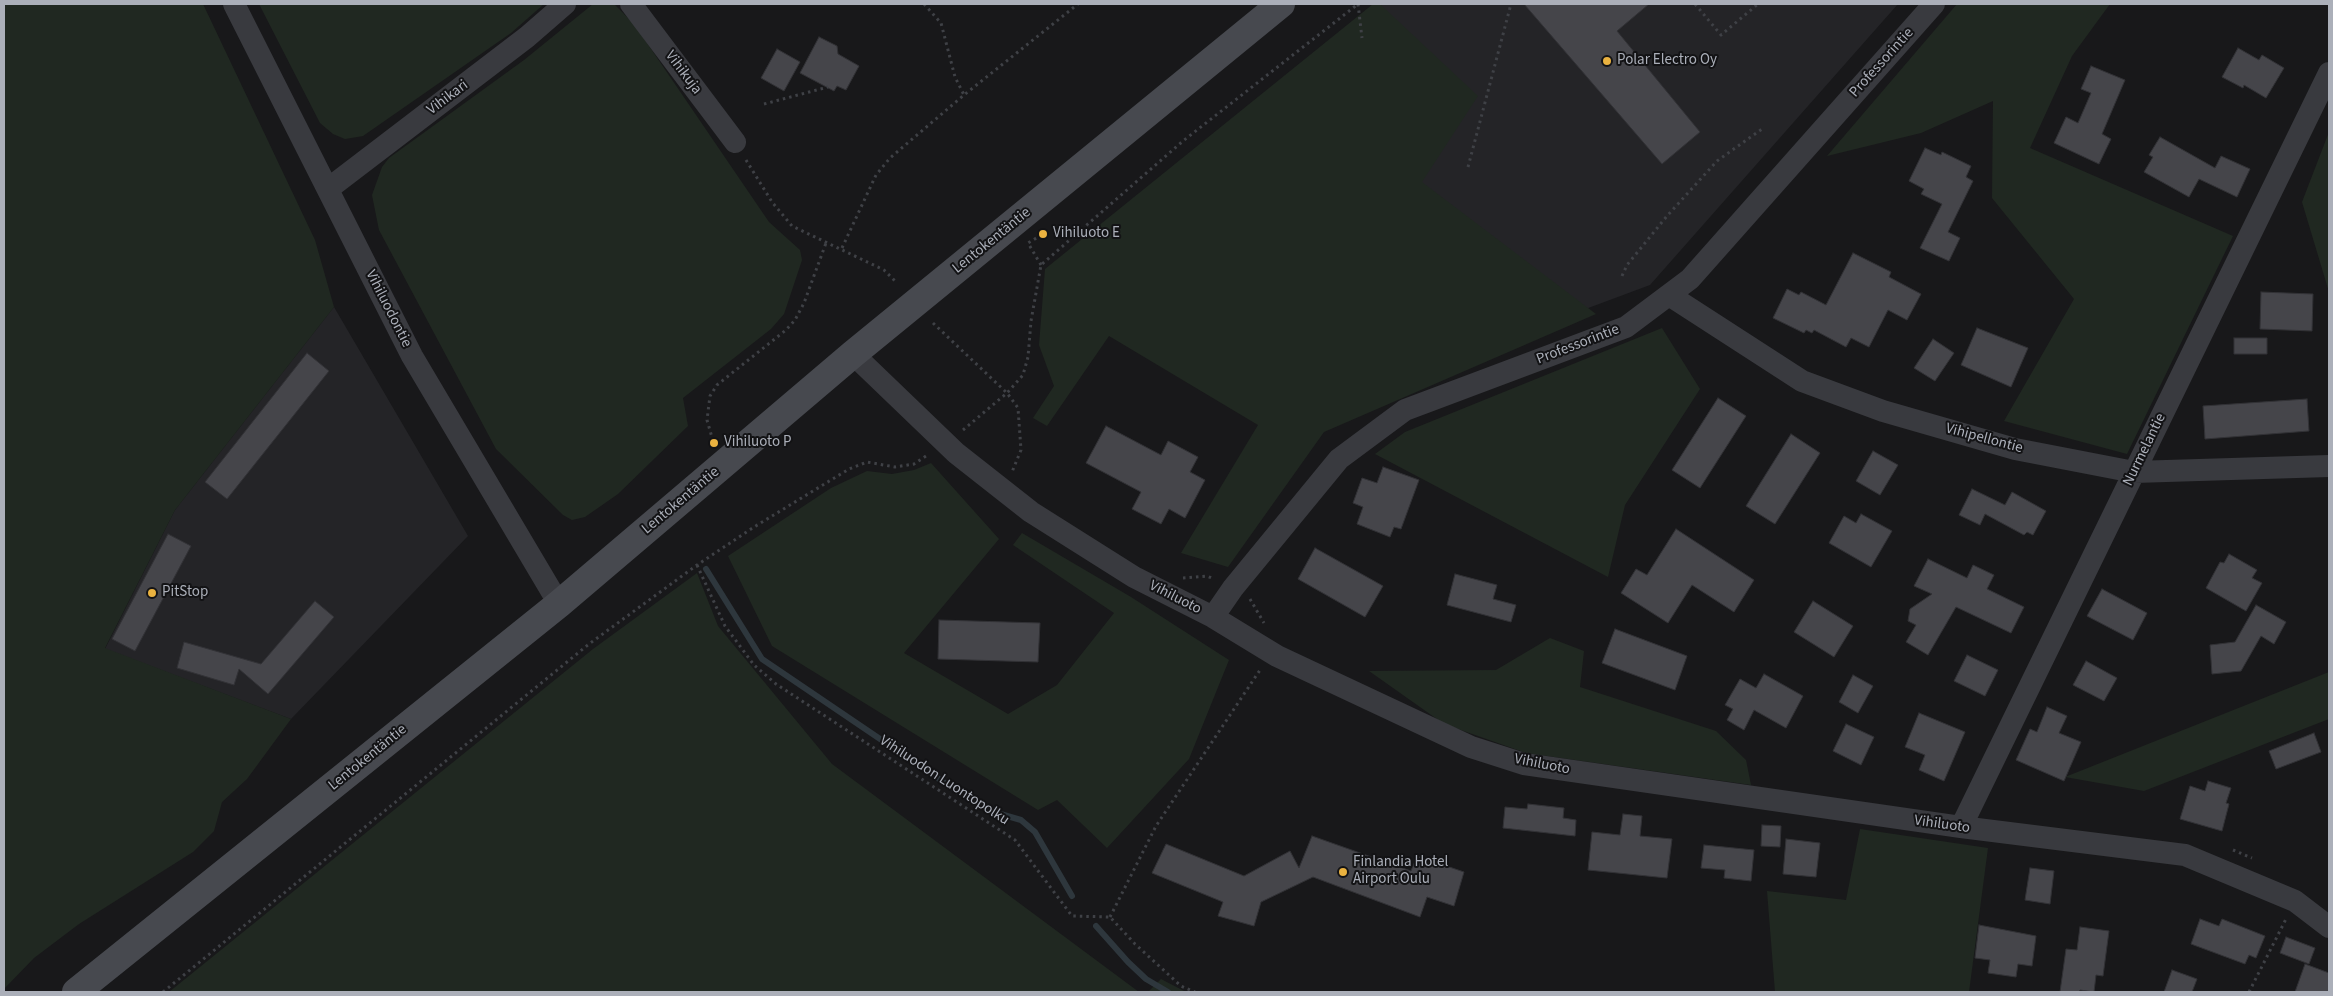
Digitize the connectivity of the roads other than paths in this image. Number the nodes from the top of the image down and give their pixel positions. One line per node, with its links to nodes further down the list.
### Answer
1 (234, 4): 8 (street, Vihiluodontie)
2 (565, 4): 8 (street, Vihikari)
3 (632, 4): 7 (street, Vihikuja)
4 (1281, 4): 10 (main road, Lentokentäntie)
5 (1934, 4): 9 (street, Professorintie)
6 (2329, 73): 12 (street, Nurmelantie)
7 (735, 142)
8 (328, 189): 13 (street, Vihiluodontie)
9 (1669, 295): 12 (street, Vihipellontie); 14 (street, Professorintie)
10 (853, 354): 13 (main road, Lentokentäntie); 14 (street, Vihiluoto)
11 (2329, 466): 12 (street, Vihipellontie)
12 (2134, 472): 15 (street, Nurmelantie)
13 (559, 604): 17 (main road, Lentokentäntie)
14 (1214, 617): 15 (street, Vihiluoto)
15 (1961, 827): 16 (street, Vihiluoto)
16 (2329, 927)
17 (76, 992)

